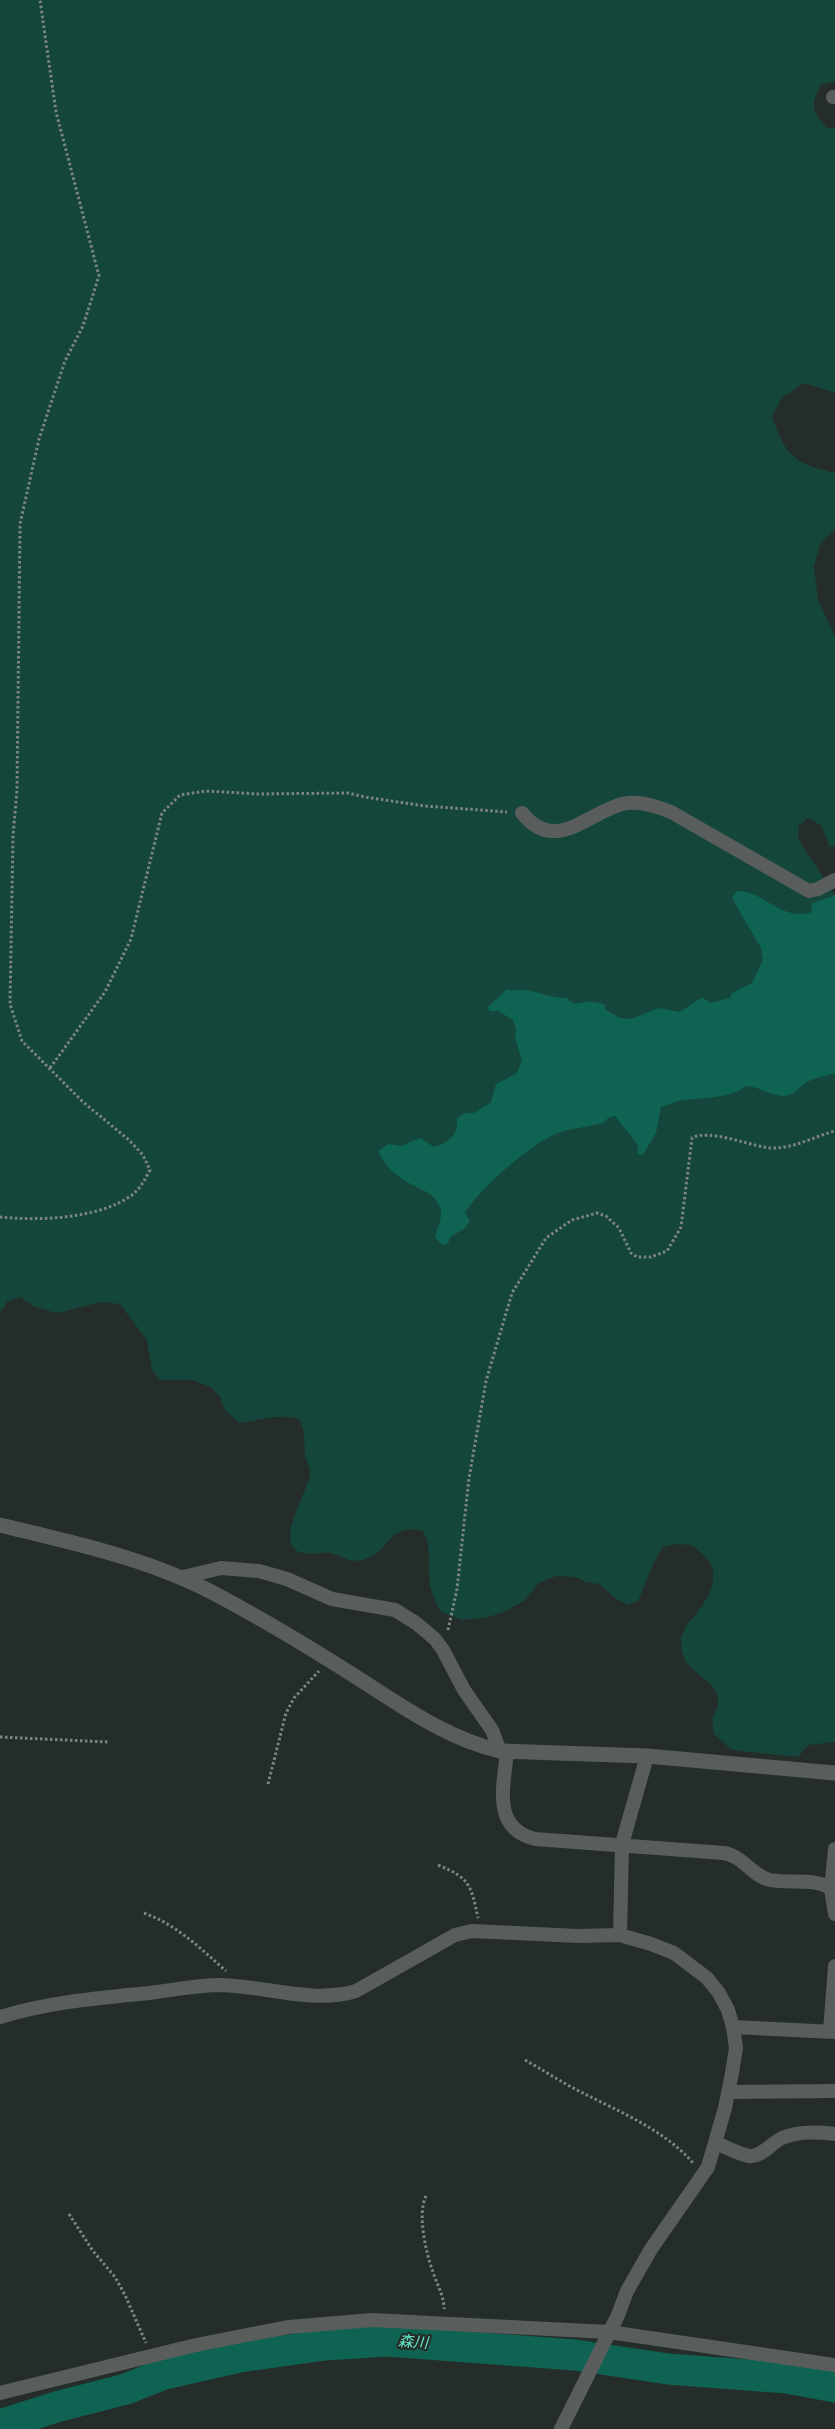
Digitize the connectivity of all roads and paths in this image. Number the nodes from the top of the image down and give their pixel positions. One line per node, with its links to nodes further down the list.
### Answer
1 (40, 0): 4 (path)
2 (522, 813): 3 (street); 4 (path)
3 (835, 880)
4 (50, 1068): 6 (path)
5 (835, 1131): 9 (path)
6 (0, 1217)
7 (0, 1525): 8 (street)
8 (183, 1577): 9 (street); 10 (street)
9 (443, 1650): 13 (street)
10 (329, 1660): 13 (street); 16 (path)
11 (0, 1737): 12 (path)
12 (108, 1742)
13 (503, 1751): 14 (street); 17 (street)
14 (647, 1756): 15 (street); 17 (street)
15 (835, 1773)
16 (268, 1784)
17 (622, 1844): 20 (street); 24 (street)
18 (835, 1849): 20 (street)
19 (438, 1865): 23 (path)
20 (831, 1889): 22 (street)
21 (144, 1913): 26 (path)
22 (835, 1914)
23 (482, 1932): 24 (street); 26 (street)
24 (620, 1935): 28 (street)
25 (835, 1966): 29 (street)
26 (239, 1986): 27 (street)
27 (0, 2017)
28 (733, 2027): 29 (street); 32 (street)
29 (832, 2031)
30 (525, 2060): 35 (path)
31 (835, 2091): 32 (street)
32 (728, 2092): 34 (street)
33 (835, 2134): 34 (street)
34 (716, 2143): 35 (street)
35 (703, 2177): 39 (street)
36 (426, 2196): 38 (path)
37 (69, 2214): 40 (path)
38 (442, 2322): 39 (street); 40 (street)
39 (606, 2337): 41 (street); 43 (street)
40 (151, 2356): 42 (street)
41 (835, 2364)
42 (0, 2393)
43 (561, 2429)

